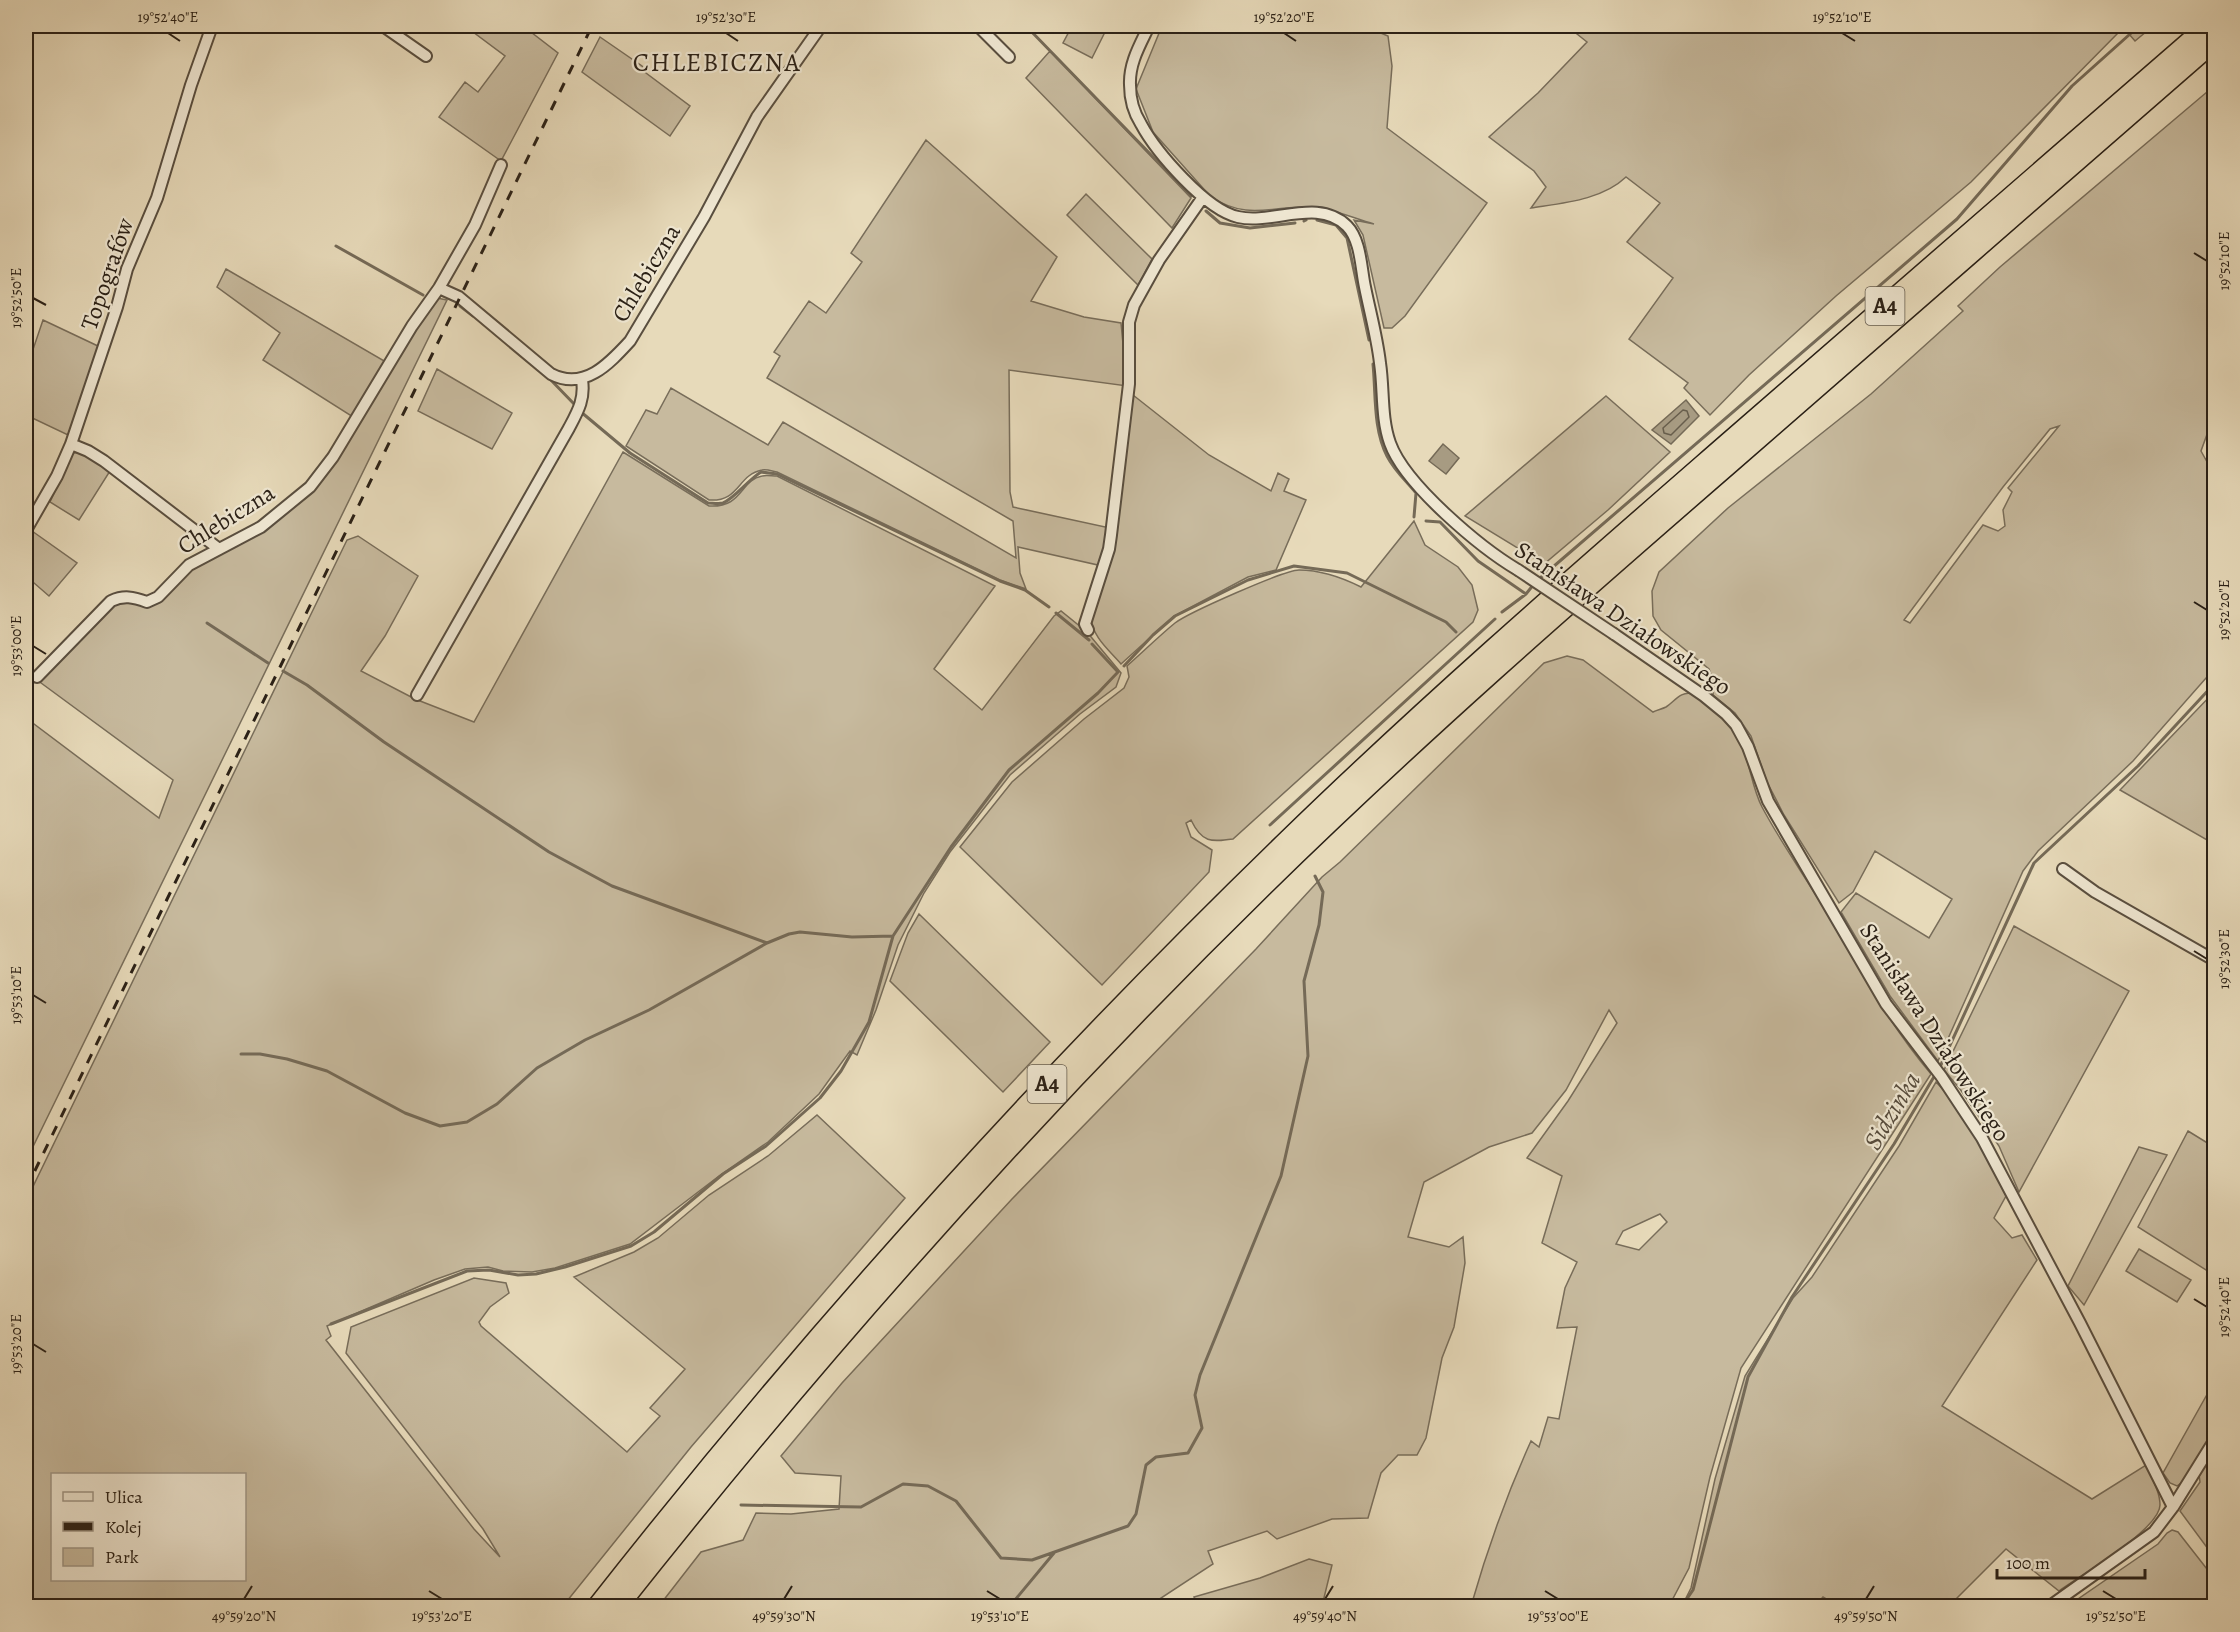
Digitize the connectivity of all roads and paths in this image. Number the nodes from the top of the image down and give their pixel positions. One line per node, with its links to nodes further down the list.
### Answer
1 (212, 26): 14 (street, Topografów)
2 (383, 26): 8 (street)
3 (821, 26): 13 (street, Chlebiczna)
4 (978, 26): 9 (street)
5 (1149, 26): 11 (street, Stanisława Działowskiego)
6 (2207, 26): 24 (highway, A4)
7 (2214, 42): 25 (highway, A4)
8 (426, 56)
9 (1009, 57)
10 (501, 165): 12 (street, Chlebiczna)
11 (1203, 197): 17 (street); 23 (street, Stanisława Działowskiego, bridge)
12 (439, 288): 13 (street); 16 (street, Chlebiczna)
13 (582, 380): 19 (street)
14 (71, 444): 15 (street, Topografów); 16 (street)
15 (26, 530)
16 (219, 549): 18 (street, Chlebiczna)
17 (1088, 630)
18 (37, 677)
19 (417, 695)
20 (2063, 869): 21 (street)
21 (2214, 960)
22 (2214, 1441): 23 (street)
23 (2173, 1507): 26 (street)
24 (597, 1606)
25 (619, 1606)
26 (2050, 1606)

